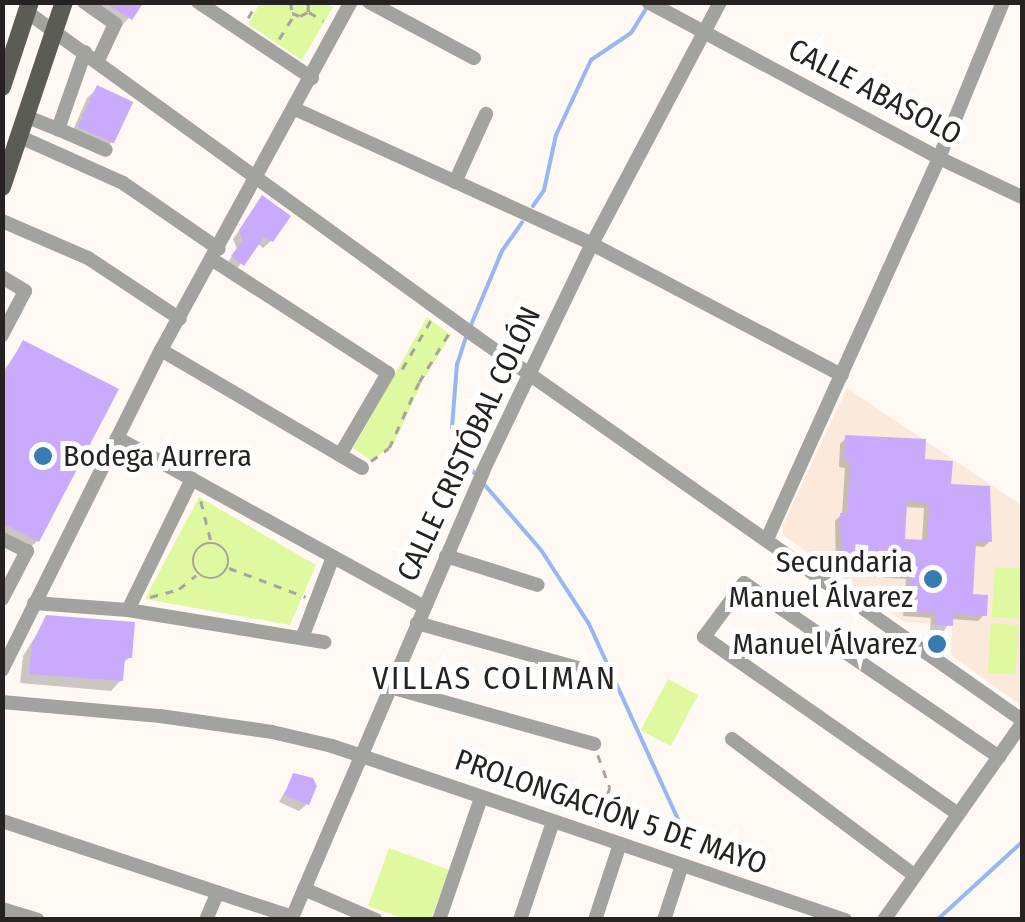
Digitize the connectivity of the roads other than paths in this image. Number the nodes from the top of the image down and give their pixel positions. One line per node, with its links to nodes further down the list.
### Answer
1 (64, 2): 10 (main road)
2 (84, 2): 13 (street)
3 (198, 2): 15 (street)
4 (351, 2): 15 (street)
5 (369, 2): 14 (street)
6 (648, 2): 11 (street, CALLE ABASOLO)
7 (720, 2): 11 (street, CALLE CRISTÓBAL COLÓN)
8 (1004, 2): 23 (street)
9 (29, 7): 10 (street); 12 (main road)
10 (54, 29): 13 (street); 19 (main road)
11 (704, 32): 23 (street, CALLE ABASOLO); 29 (street, CALLE CRISTÓBAL COLÓN)
12 (10, 39): 16 (main road)
13 (92, 56): 20 (street); 24 (street)
14 (474, 58)
15 (312, 78): 17 (street)
16 (2, 88)
17 (296, 109): 24 (street); 25 (street)
18 (486, 114): 25 (street)
19 (25, 116): 20 (street); 21 (main road)
20 (58, 129): 22 (street)
21 (18, 136): 26 (main road); 30 (street)
22 (106, 150)
23 (939, 158): 27 (street, CALLE ABASOLO); 36 (street)
24 (257, 177): 30 (street); 35 (street)
25 (456, 182): 29 (street)
26 (2, 187)
27 (1022, 198)
28 (2, 221): 32 (street)
29 (592, 244): 35 (street, CALLE CRISTÓBAL COLÓN); 36 (street)
30 (216, 255): 32 (street); 38 (street)
31 (2, 277): 33 (street)
32 (180, 319): 34 (street)
33 (3, 338)
34 (161, 350): 37 (street); 38 (street)
35 (530, 374): 42 (street); 43 (street, CALLE CRISTÓBAL COLÓN)
36 (842, 375): 42 (street)
37 (117, 438): 40 (street); 47 (street)
38 (340, 455): 39 (street)
39 (362, 468)
40 (192, 480): 44 (street); 49 (street)
41 (2, 539): 46 (street)
42 (767, 539): 58 (street)
43 (446, 556): 45 (street); 48 (street, CALLE CRISTÓBAL COLÓN)
44 (333, 558): 48 (street); 52 (street)
45 (538, 585)
46 (2, 599)
47 (34, 603): 49 (street); 51 (street)
48 (424, 608): 50 (street, CALLE CRISTÓBAL COLÓN)
49 (128, 610): 52 (street)
50 (418, 623): 54 (street); 56 (street, CALLE CRISTÓBAL COLÓN)
51 (10, 634): 55 (street)
52 (302, 638): 53 (street)
53 (324, 642)
54 (578, 668)
55 (2, 670)
56 (390, 687): 60 (street); 61 (street, CALLE CRISTÓBAL COLÓN)
57 (2, 702): 61 (street, PROLONGACIÓN 5 DE MAYO)
58 (1022, 722): 62 (street)
59 (732, 739): 69 (street)
60 (594, 744)
61 (360, 756): 63 (street, PROLONGACIÓN 5 DE MAYO); 70 (street, CALLE CRISTÓBAL COLÓN)
62 (999, 757): 64 (street); 64 (street)
63 (481, 798): 66 (street, PROLONGACIÓN 5 DE MAYO); 77 (street)
64 (958, 814): 69 (street)
65 (2, 821): 71 (street)
66 (553, 822): 67 (street, PROLONGACIÓN 5 DE MAYO); 78 (street)
67 (620, 844): 68 (street, PROLONGACIÓN 5 DE MAYO); 79 (street)
68 (682, 865): 80 (street); 81 (street, PROLONGACIÓN 5 DE MAYO)
69 (914, 874): 82 (street)
70 (304, 889): 73 (street, CALLE CRISTÓBAL COLÓN); 76 (street)
71 (218, 892): 73 (street); 75 (street)
72 (2, 909): 74 (street)
73 (291, 918)
74 (37, 920)
75 (206, 920)
76 (376, 920)
77 (438, 920)
78 (520, 920)
79 (595, 920)
80 (664, 920)
81 (844, 920)
82 (884, 920)

